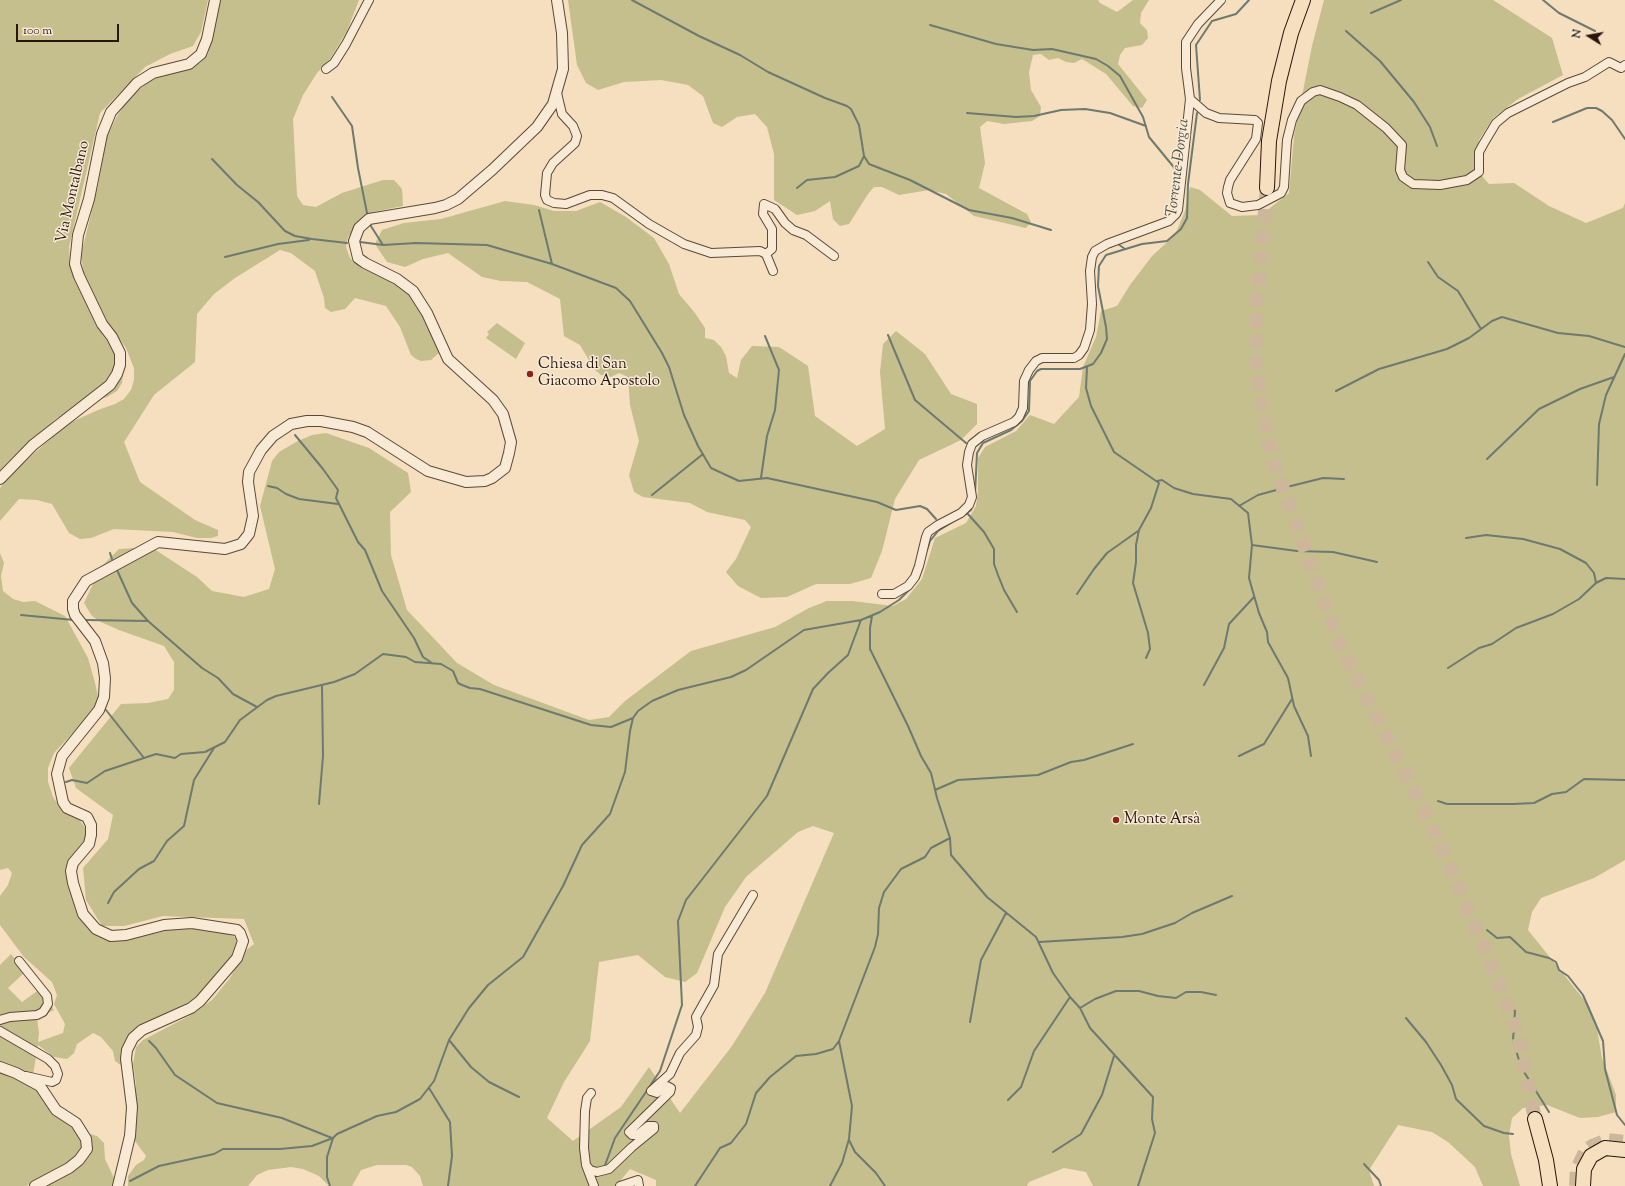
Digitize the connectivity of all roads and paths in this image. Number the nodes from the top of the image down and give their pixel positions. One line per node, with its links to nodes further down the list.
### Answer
1 (215, 0): 14 (street, Via Montalbano)
2 (369, 0): 7 (street)
3 (557, 0): 8 (street)
4 (1221, 0): 9 (street)
5 (1303, 0): 10 (highway)
6 (1625, 65): 9 (street)
7 (326, 69)
8 (557, 93): 11 (street); 28 (street)
9 (1190, 100): 15 (street)
10 (1267, 188)
11 (766, 254): 12 (street); 13 (street)
12 (834, 256)
13 (773, 271)
14 (0, 479)
15 (882, 594)
16 (753, 895): 26 (street)
17 (19, 961): 18 (street)
18 (0, 1020)
19 (0, 1031): 21 (street)
20 (0, 1067): 21 (street)
21 (20, 1075): 29 (street)
22 (591, 1093): 26 (street)
23 (1536, 1119): 25 (highway)
24 (1625, 1150): 36 (highway)
25 (1544, 1152): 27 (highway); 35 (highway)
26 (586, 1166): 30 (street)
27 (1547, 1166): 33 (highway); 34 (highway)
28 (119, 1184)
29 (35, 1186)
30 (594, 1186)
31 (620, 1186): 32 (street)
32 (640, 1186)
33 (1544, 1186)
34 (1550, 1186)
35 (1556, 1186)
36 (1583, 1186)

